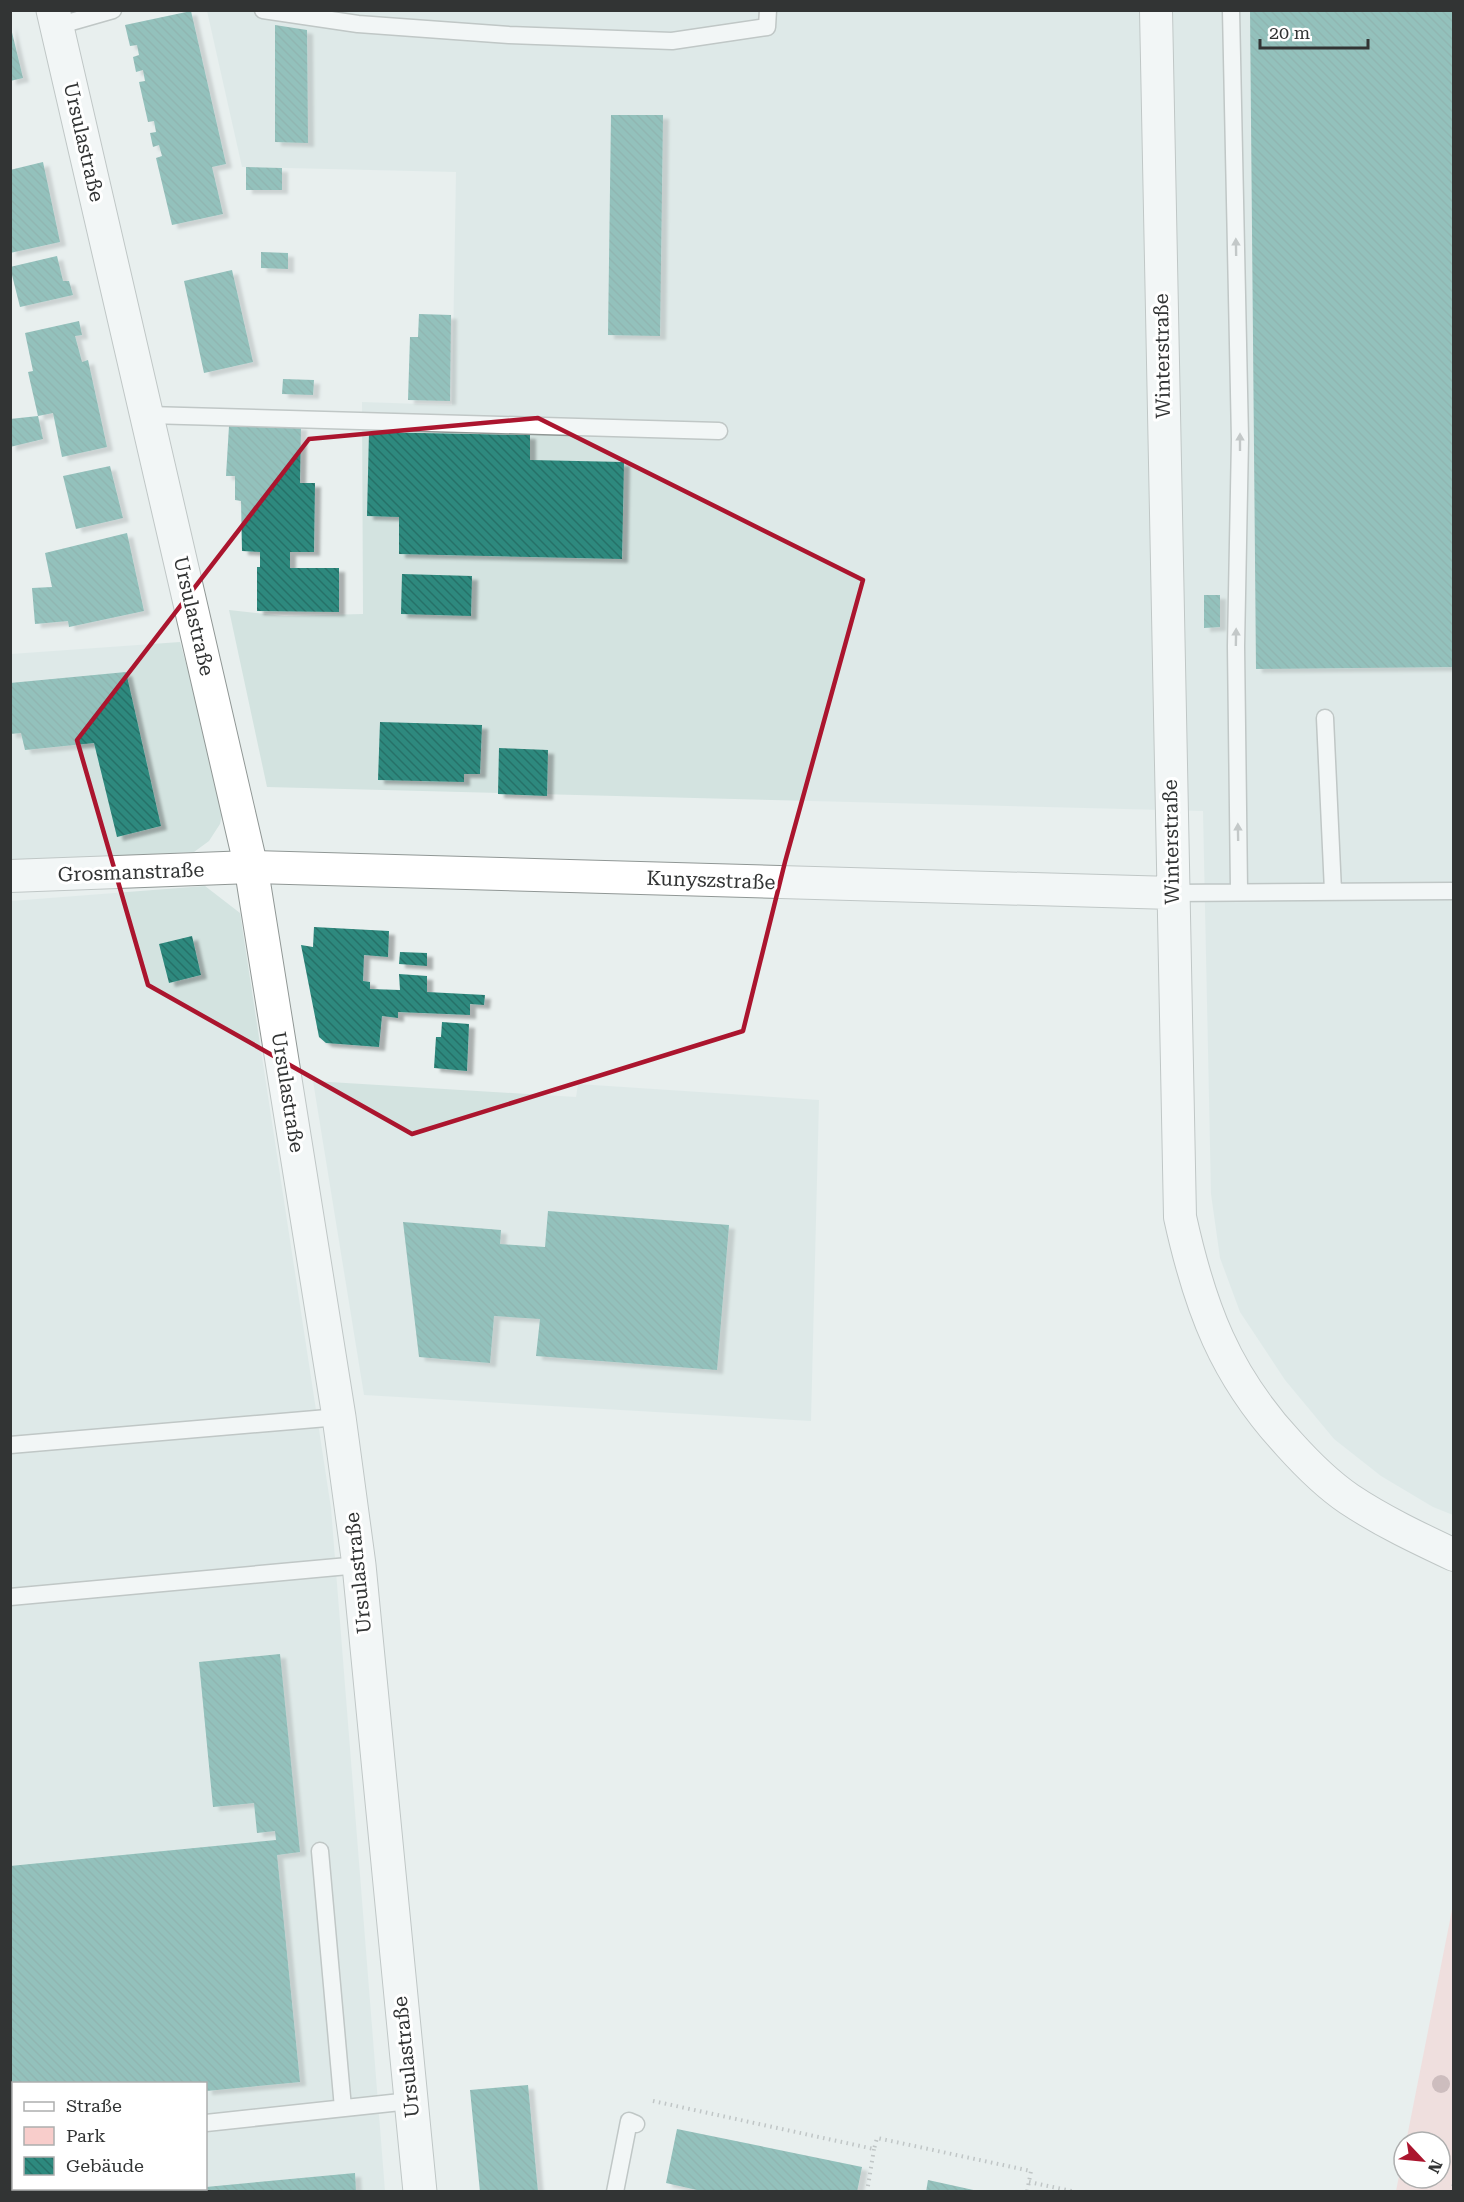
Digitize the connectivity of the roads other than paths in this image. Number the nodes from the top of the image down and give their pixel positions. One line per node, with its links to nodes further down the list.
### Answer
1 (113, 10): 6 (lane)
2 (263, 10): 3 (lane)
3 (768, 10)
4 (1156, 10): 15 (street, Winterstraße)
5 (1231, 10): 12 (lane, one-way to 5)
6 (55, 18): 7 (street, Ursulastraße)
7 (148, 415): 8 (lane); 10 (street, Ursulastraße)
8 (719, 431)
9 (1325, 718): 13 (lane)
10 (251, 867): 11 (street, Grosmanstraße); 15 (street, Kunyszstraße); 16 (street, Ursulastraße)
11 (10, 876)
12 (1239, 890): 13 (lane); 15 (lane)
13 (1333, 891): 14 (lane)
14 (1454, 891)
15 (1172, 893): 18 (street, Winterstraße)
16 (339, 1417): 17 (lane); 19 (street, Ursulastraße)
17 (10, 1445)
18 (1454, 1555)
19 (359, 1565): 20 (lane); 22 (street, Ursulastraße)
20 (10, 1597)
21 (320, 1851): 23 (lane)
22 (410, 2101): 23 (lane); 26 (street, Ursulastraße)
23 (343, 2108): 24 (lane)
24 (207, 2123)
25 (636, 2124): 27 (lane)
26 (420, 2192)
27 (615, 2192)

